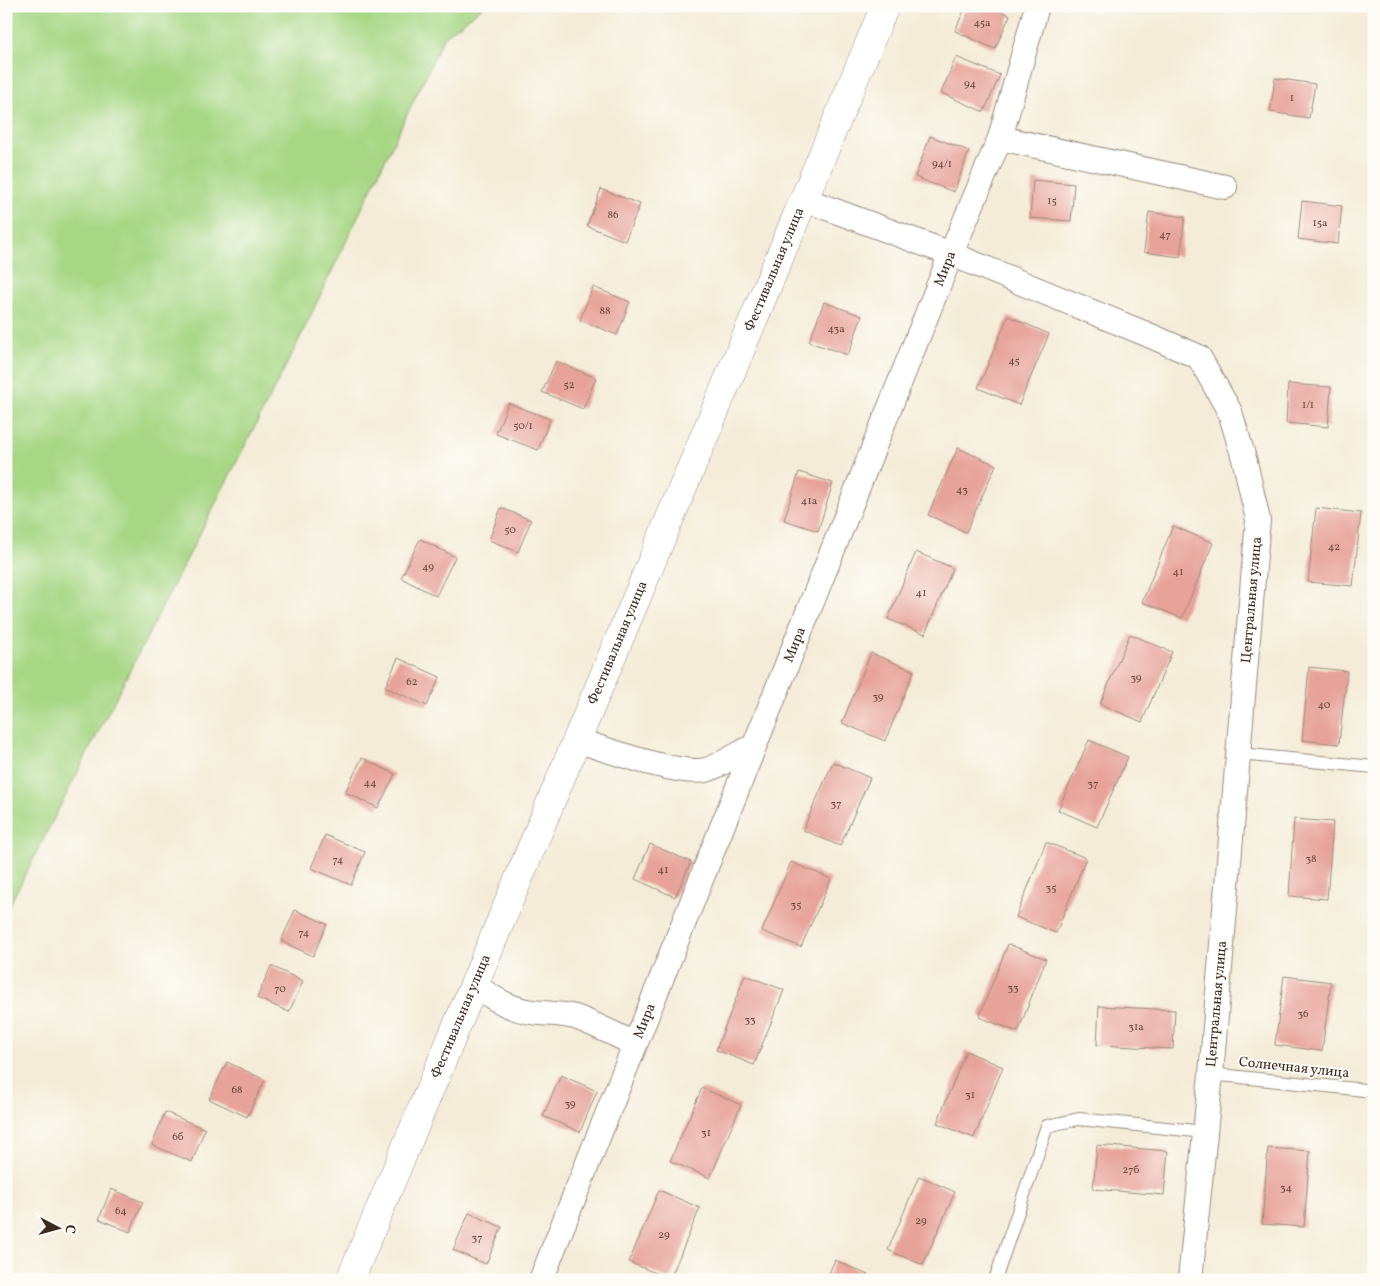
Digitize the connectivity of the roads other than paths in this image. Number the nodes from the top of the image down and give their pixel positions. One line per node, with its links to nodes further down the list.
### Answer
1 (885, 6): 5 (street, Фестивальная улица)
2 (1036, 6): 3 (street, Мира)
3 (1000, 138): 4 (street); 6 (street, Мира)
4 (1225, 187)
5 (803, 199): 6 (street, Центральная улица); 7 (street, Фестивальная улица)
6 (951, 254): 8 (street, Мира); 9 (street, Центральная улица)
7 (576, 740): 11 (street); 13 (street, Фестивальная улица)
8 (754, 746): 11 (street); 12 (street, Мира)
9 (1239, 754): 10 (lane); 15 (street, Центральная улица)
10 (1374, 767)
11 (706, 770): 12 (street)
12 (736, 793): 14 (street, Мира)
13 (474, 984): 14 (street); 18 (street, Фестивальная улица)
14 (635, 1044): 19 (street, Мира)
15 (1211, 1074): 16 (lane, Солнечная улица); 17 (street, Центральная улица)
16 (1374, 1091)
17 (1205, 1132): 20 (lane); 21 (street, Центральная улица)
18 (350, 1280)
19 (542, 1280)
20 (996, 1280)
21 (1190, 1280)

